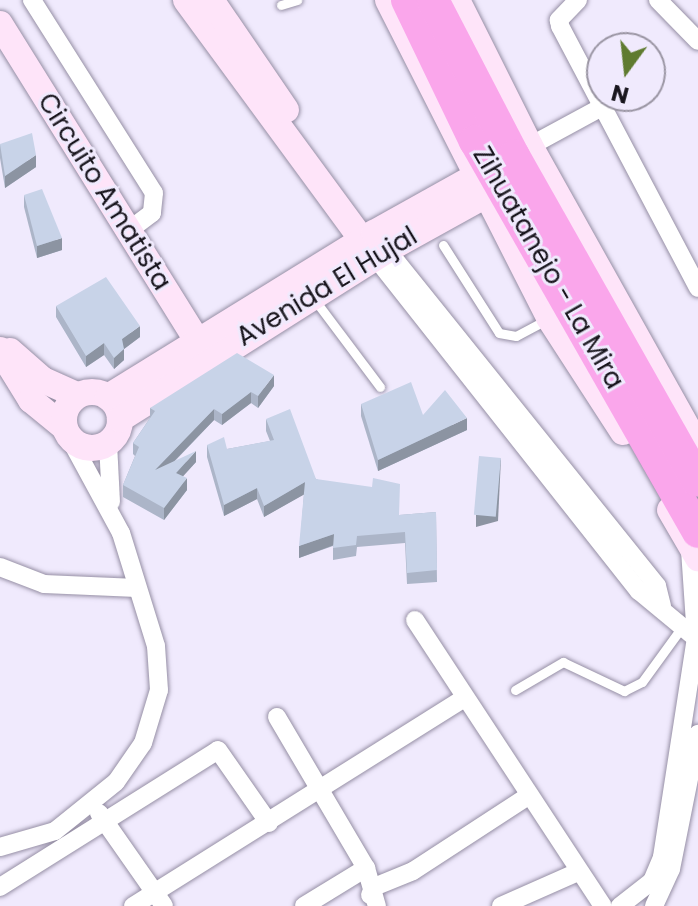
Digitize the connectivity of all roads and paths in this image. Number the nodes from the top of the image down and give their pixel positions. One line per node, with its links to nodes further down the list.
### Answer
1 (32, 0): 19 (street)
2 (186, 0): 15 (street)
3 (211, 0): 15 (street)
4 (297, 0): 11 (lane)
5 (388, 0): 18 (street)
6 (407, 0): 18 (highway, Zihuatanejo - La Mira)
7 (433, 0): 18 (highway, Zihuatanejo - La Mira)
8 (457, 0): 18 (street)
9 (578, 0): 14 (street)
10 (663, 1): 13 (street)
11 (281, 5)
12 (0, 24): 19 (street, Circuito Amatista)
13 (698, 41)
14 (586, 78)
15 (268, 100): 20 (street)
16 (594, 112): 18 (street)
17 (602, 112): 22 (street)
18 (508, 171): 20 (street, Avenida El Hujal); 24 (street); 31 (street); 35 (highway, Zihuatanejo - La Mira); 37 (highway, Zihuatanejo - La Mira)
19 (128, 231): 27 (street, Circuito Amatista)
20 (374, 245): 23 (street, Avenida El Hujal); 27 (street, Avenida El Hujal); 41 (street)
21 (443, 245): 24 (lane)
22 (698, 288)
23 (312, 296): 27 (street, Avenida El Hujal); 28 (lane)
24 (549, 318): 37 (street)
25 (0, 339): 29 (street)
26 (0, 350): 32 (street)
27 (203, 351): 30 (street, Avenida El Hujal)
28 (380, 387)
29 (76, 395): 30 (street); 32 (street)
30 (114, 408): 33 (street)
31 (690, 413): 34 (street)
32 (67, 433): 33 (street); 36 (street)
33 (108, 443): 36 (street)
34 (698, 446)
35 (698, 481)
36 (114, 516): 39 (street)
37 (695, 546): 41 (street)
38 (0, 567): 39 (street)
39 (137, 588): 48 (street)
40 (415, 620): 43 (street)
41 (692, 635): 42 (lane); 62 (street)
42 (515, 690)
43 (465, 698): 46 (street); 47 (street)
44 (277, 717): 46 (street)
45 (698, 734): 63 (street)
46 (317, 791): 50 (street); 52 (street)
47 (528, 796): 53 (street); 55 (street)
48 (93, 804): 49 (street); 51 (street)
49 (105, 821): 50 (street); 54 (street); 56 (street)
50 (269, 823): 56 (street)
51 (0, 847)
52 (366, 868): 55 (street); 58 (street)
53 (578, 872): 60 (street); 61 (street)
54 (0, 887)
55 (375, 897): 59 (street)
56 (160, 899): 57 (street)
57 (133, 906)
58 (304, 906)
59 (364, 906)
60 (501, 906)
61 (603, 906)
62 (620, 906)
63 (654, 906)

